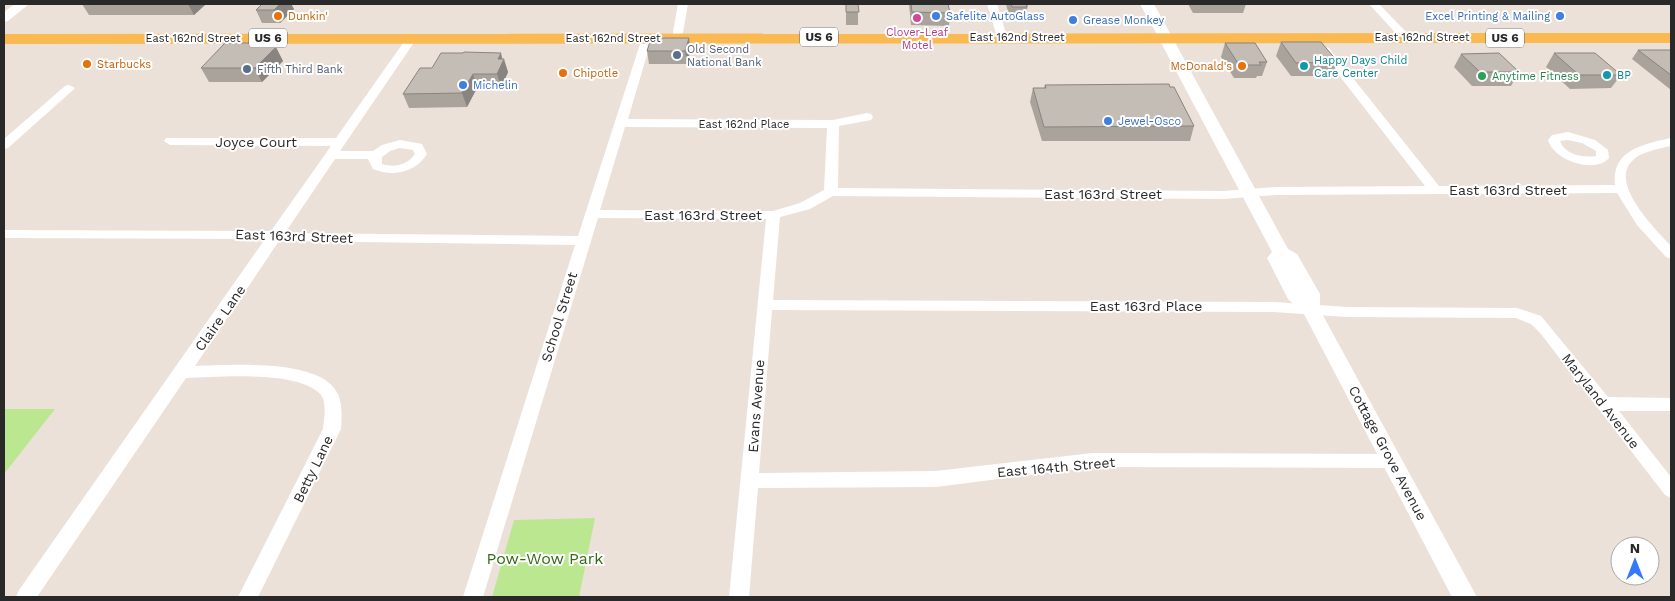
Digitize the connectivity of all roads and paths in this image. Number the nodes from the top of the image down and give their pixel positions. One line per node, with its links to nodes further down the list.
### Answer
1 (23, 4): 6 (street)
2 (683, 4): 12 (street)
3 (992, 4): 7 (street)
4 (1147, 4): 8 (main road, Cottage Grove Avenue)
5 (1374, 4): 13 (street)
6 (4, 18)
7 (1002, 37): 8 (main road, East 162nd Street / US 6); 12 (main road, East 162nd Street / US 6)
8 (1165, 37): 9 (main road, East 162nd Street / US 6); 31 (street, Cottage Grove Avenue)
9 (1315, 37): 13 (main road, East 162nd Street / US 6); 29 (street)
10 (412, 38): 11 (main road, East 162nd Street / US 6); 15 (main road, East 162nd Street / US 6); 21 (street, Claire Lane)
11 (647, 38): 12 (main road, East 162nd Street / US 6); 18 (street, School Street)
12 (677, 38)
13 (1405, 38): 14 (main road, East 162nd Street / US 6)
14 (1671, 38)
15 (4, 39)
16 (69, 88): 23 (street)
17 (867, 117): 19 (street, East 162nd Place)
18 (620, 123): 19 (street, East 162nd Place); 32 (street, School Street)
19 (833, 124): 30 (street)
20 (170, 141): 21 (street, Joyce Court)
21 (341, 142): 24 (street, Claire Lane)
22 (1671, 142): 27 (street)
23 (4, 145)
24 (332, 155): 25 (street); 35 (street, Claire Lane)
25 (376, 156)
26 (1603, 158): 27 (street)
27 (1623, 164): 28 (street)
28 (1620, 189): 29 (street, East 163rd Street); 37 (street)
29 (1435, 190): 31 (street, East 163rd Street)
30 (831, 192): 31 (street, East 163rd Street); 33 (street, East 163rd Street)
31 (1249, 193): 39 (street, Cottage Grove Avenue)
32 (592, 214): 33 (street, East 163rd Street); 36 (street, School Street)
33 (773, 215): 38 (street, Evans Avenue)
34 (4, 234): 35 (street, East 163rd Street)
35 (276, 237): 36 (street, East 163rd Street); 41 (street, Claire Lane)
36 (583, 241): 49 (street, School Street)
37 (1670, 250)
38 (764, 305): 39 (street, East 163rd Place); 45 (street, Evans Avenue)
39 (1312, 310): 40 (street, East 163rd Place); 44 (street, Cottage Grove Avenue)
40 (1528, 316): 42 (street, Maryland Avenue)
41 (182, 372): 47 (street, Claire Lane); 48 (street, Betty Lane)
42 (1603, 404): 43 (street); 46 (street, Maryland Avenue)
43 (1671, 404)
44 (1392, 461): 45 (street, East 164th Street); 51 (street, Cottage Grove Avenue)
45 (750, 481): 50 (street, Evans Avenue)
46 (1671, 490)
47 (26, 597)
48 (248, 597)
49 (473, 597)
50 (739, 597)
51 (1465, 597)

